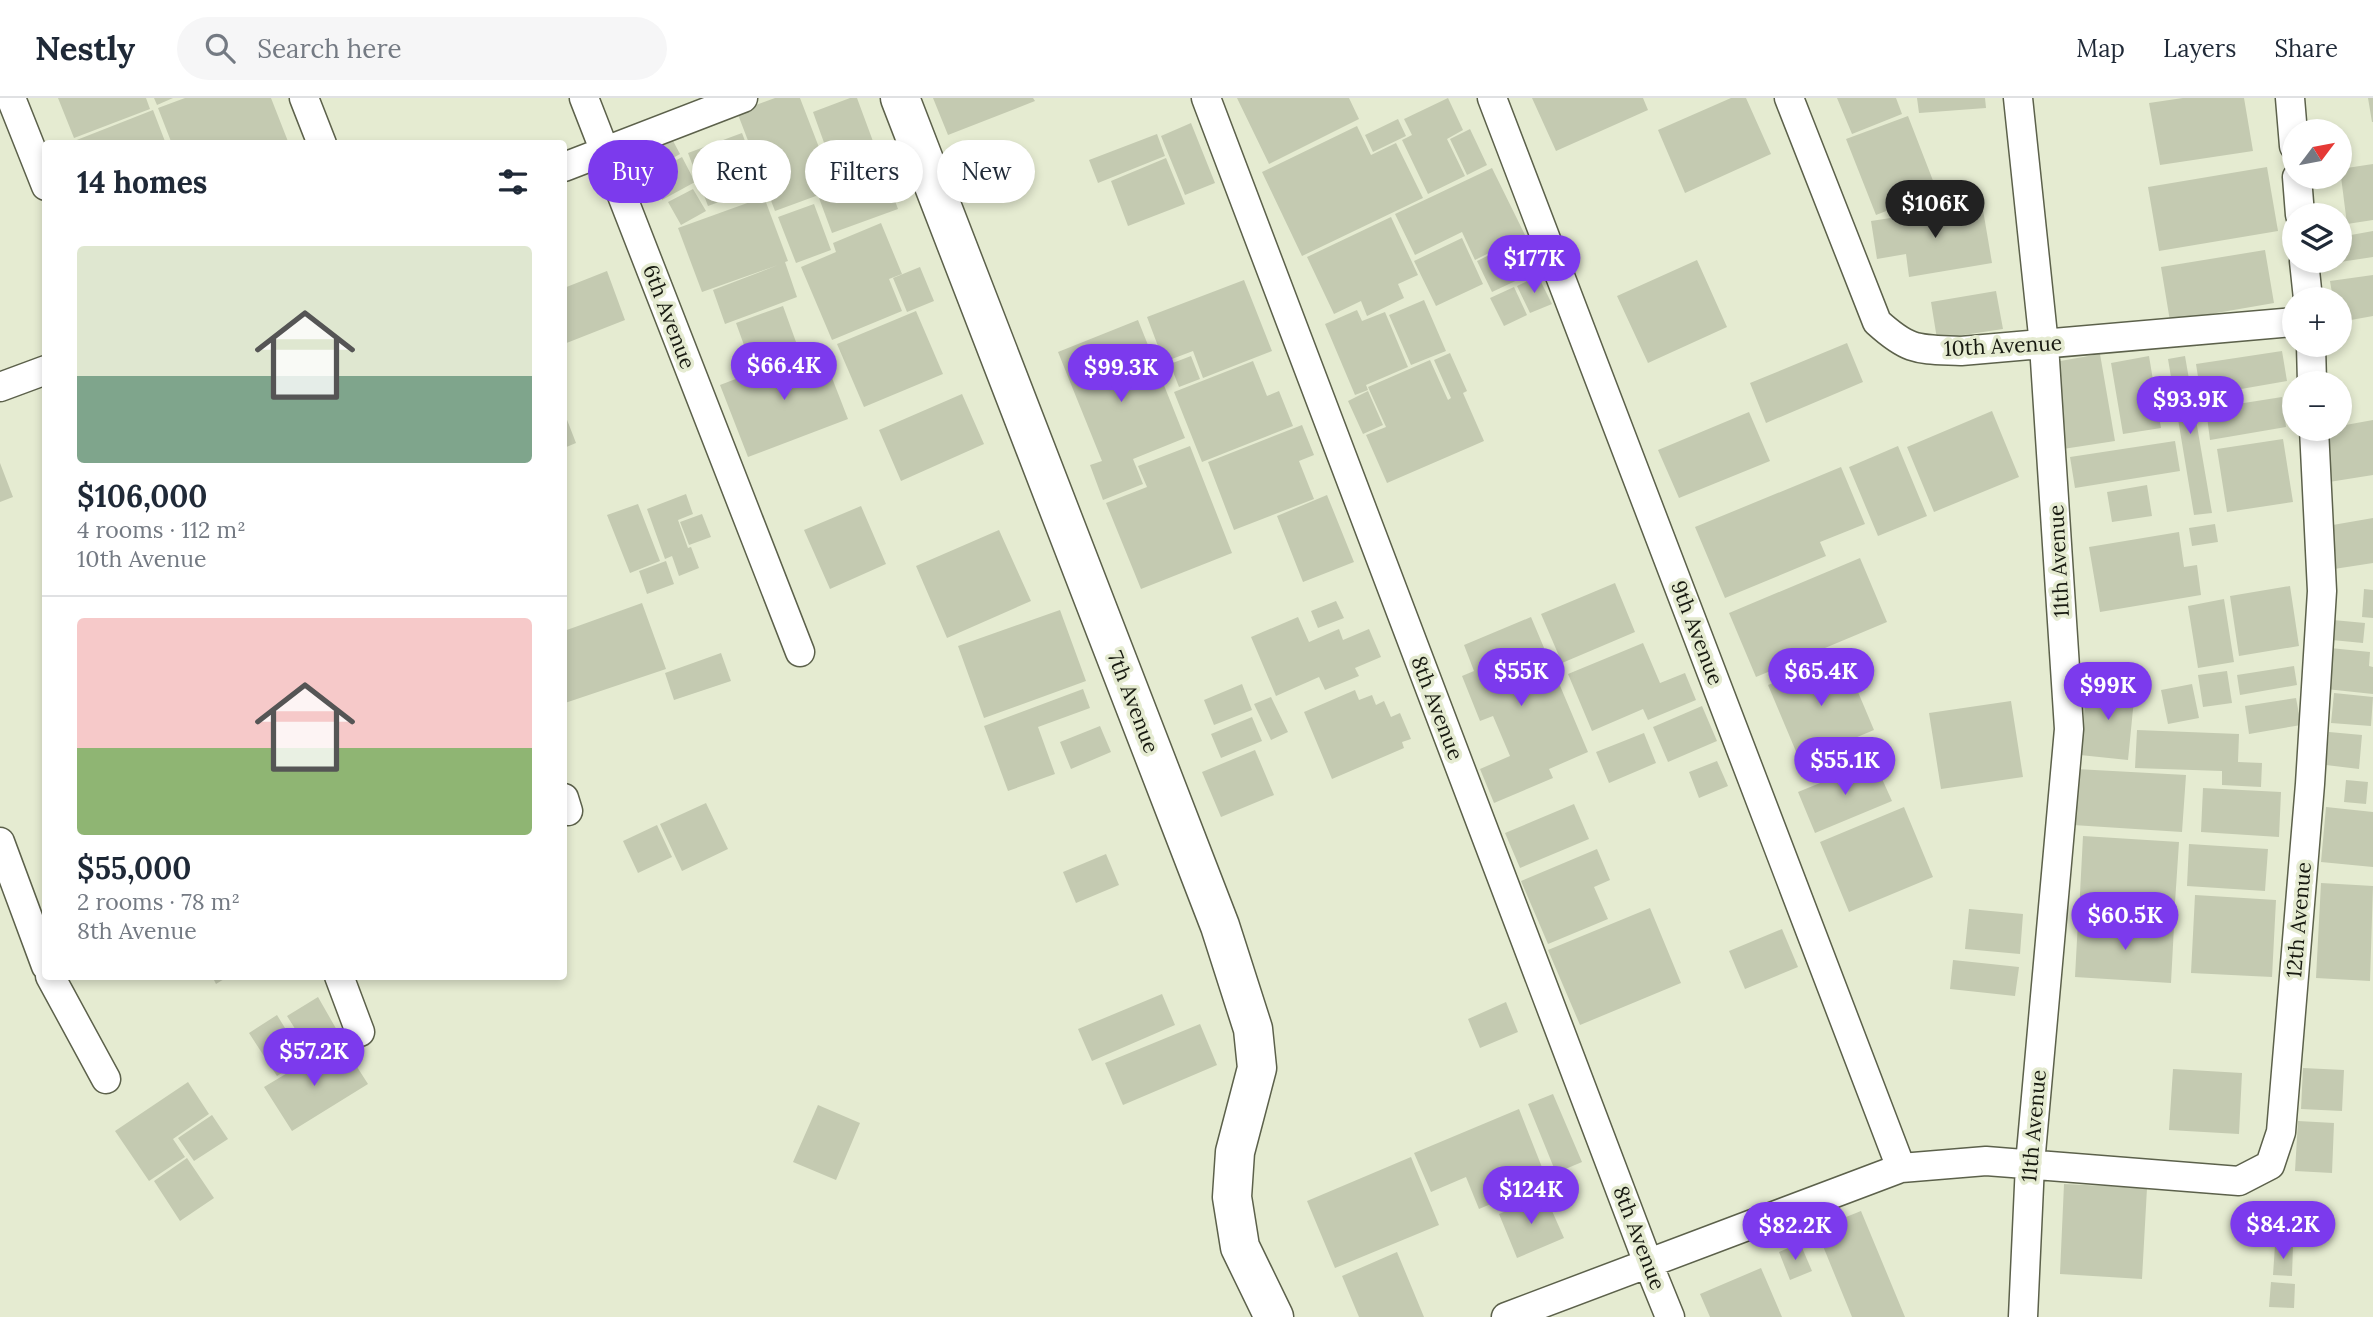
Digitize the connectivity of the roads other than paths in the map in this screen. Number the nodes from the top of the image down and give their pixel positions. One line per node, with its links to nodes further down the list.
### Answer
1 (11, 98): 17 (street)
2 (304, 98): 12 (street)
3 (584, 98): 13 (street, 6th Avenue)
4 (743, 98): 14 (street)
5 (900, 98): 34 (street, 7th Avenue)
6 (1206, 98): 33 (street, 8th Avenue)
7 (1492, 98): 32 (street, 9th Avenue)
8 (1789, 98): 20 (street, 10th Avenue)
9 (2018, 98): 20 (street, 11th Avenue)
10 (2290, 98): 11 (street)
11 (2292, 119)
12 (320, 140)
13 (601, 140)
14 (634, 140)
15 (588, 158): 16 (street)
16 (567, 166)
17 (42, 176)
18 (625, 203): 24 (street, 6th Avenue)
19 (2282, 323): 20 (street, 10th Avenue)
20 (2044, 345): 31 (street, 11th Avenue)
21 (42, 371): 22 (street)
22 (0, 387)
23 (2316, 441): 31 (street, 12th Avenue)
24 (800, 652)
25 (0, 842): 26 (street)
26 (42, 955)
27 (52, 980): 30 (street)
28 (340, 980): 29 (street)
29 (360, 1032)
30 (106, 1079)
31 (2030, 1164): 32 (street, 12th Avenue); 37 (street, 11th Avenue)
32 (1901, 1168): 33 (street, 12th Avenue)
33 (1648, 1263): 35 (street, 12th Avenue); 36 (street, 8th Avenue)
34 (1274, 1317)
35 (1506, 1317)
36 (1670, 1317)
37 (2023, 1317)

